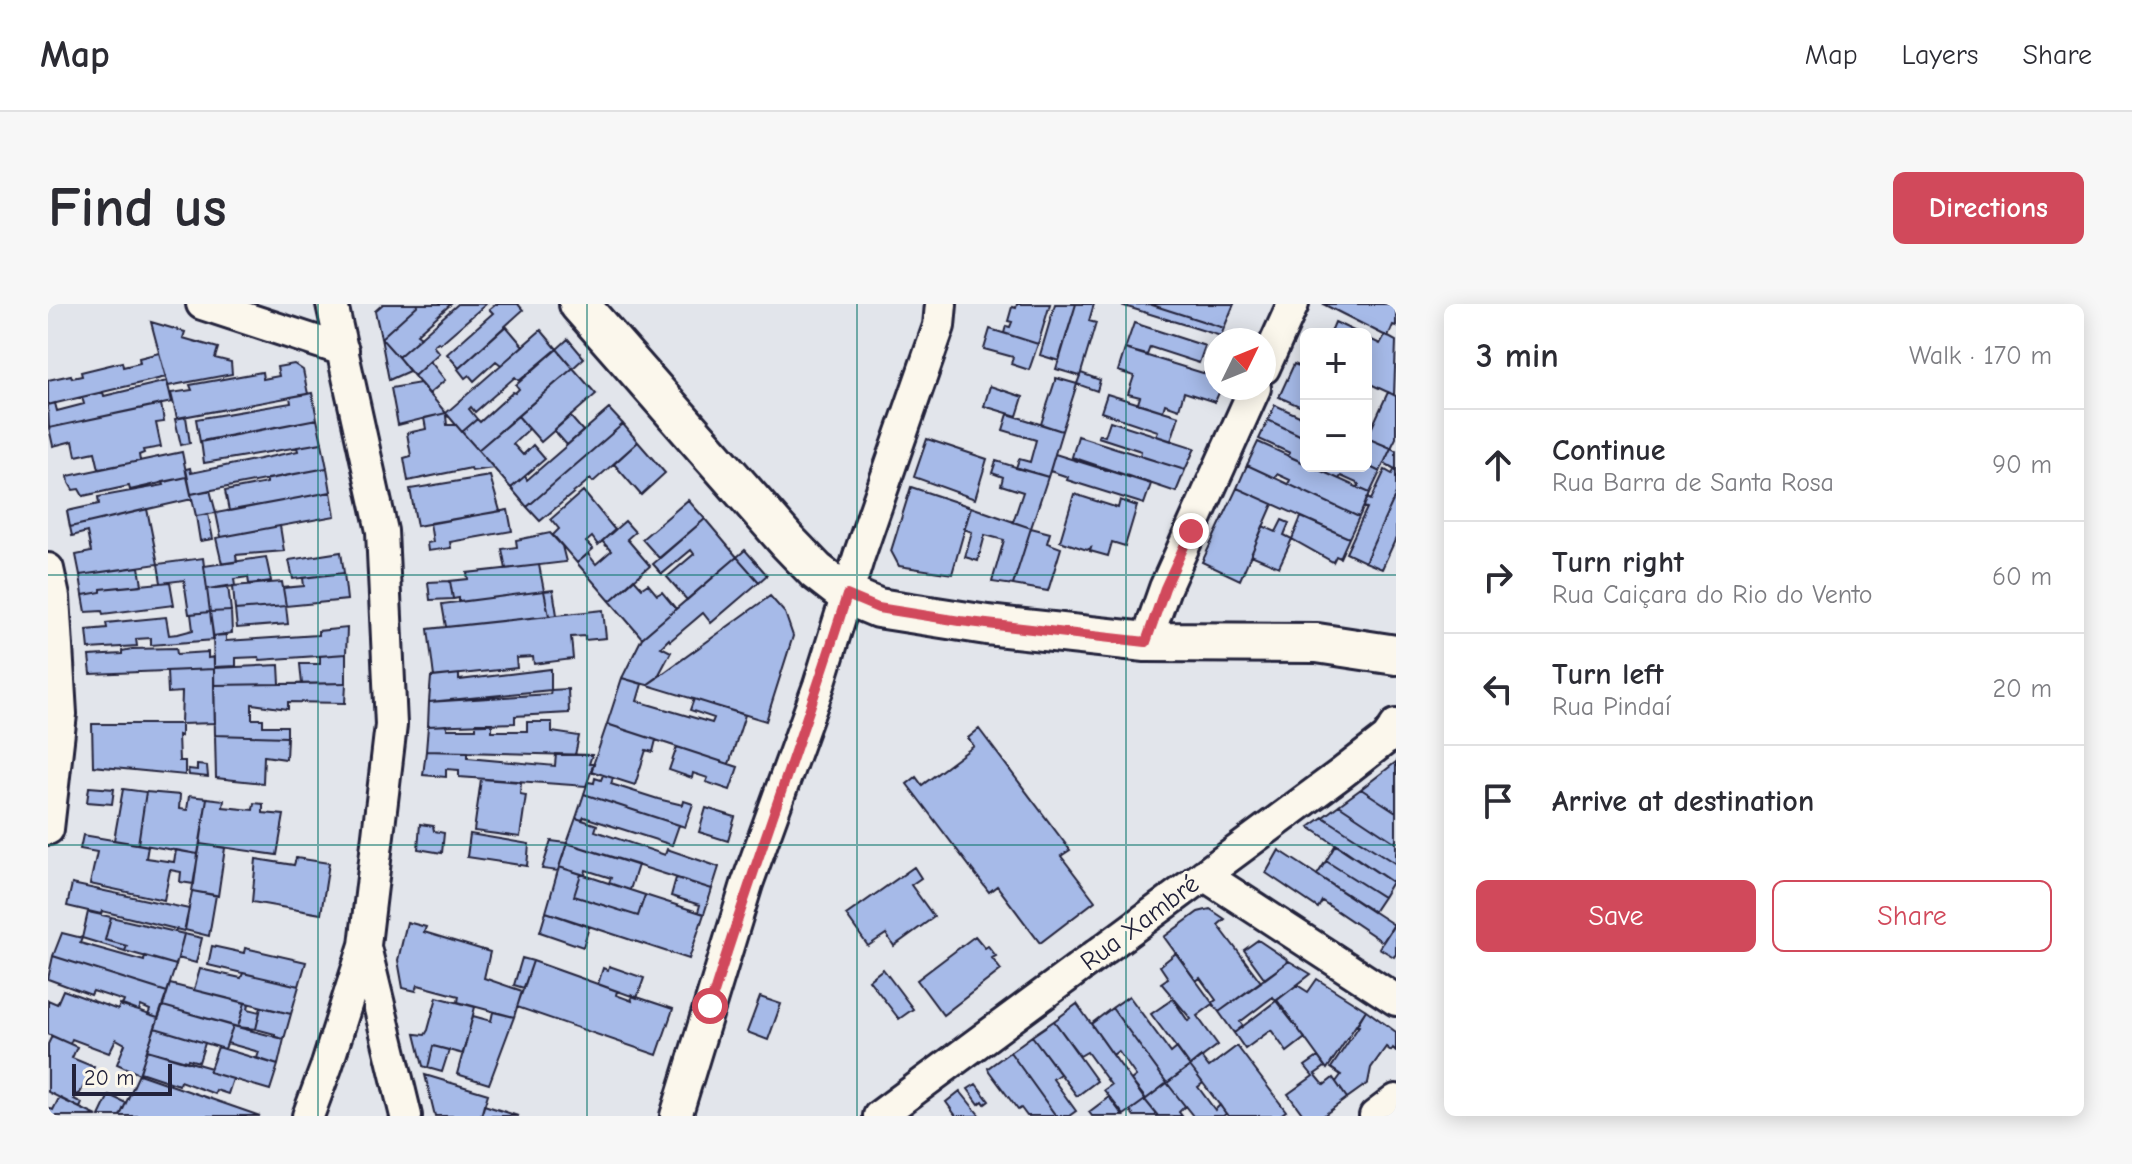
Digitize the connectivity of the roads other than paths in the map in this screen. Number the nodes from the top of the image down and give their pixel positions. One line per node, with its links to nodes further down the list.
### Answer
1 (202, 304): 7 (street)
2 (332, 304): 7 (street)
3 (579, 304): 10 (street)
4 (941, 304): 10 (street)
5 (1293, 304): 6 (street)
6 (1276, 342)
7 (343, 350): 16 (street)
8 (1250, 400): 11 (street)
9 (48, 569): 14 (street)
10 (847, 595): 11 (street); 21 (street)
11 (1146, 642): 12 (street)
12 (1396, 655)
13 (1396, 725): 15 (street, Rua Xambré)
14 (48, 829)
15 (1204, 875): 17 (street); 22 (street, Rua Xambré)
16 (365, 945): 19 (street); 20 (street)
17 (1396, 1000)
18 (1396, 1100): 23 (street)
19 (308, 1116)
20 (406, 1116)
21 (676, 1116)
22 (879, 1116)
23 (1375, 1116)

